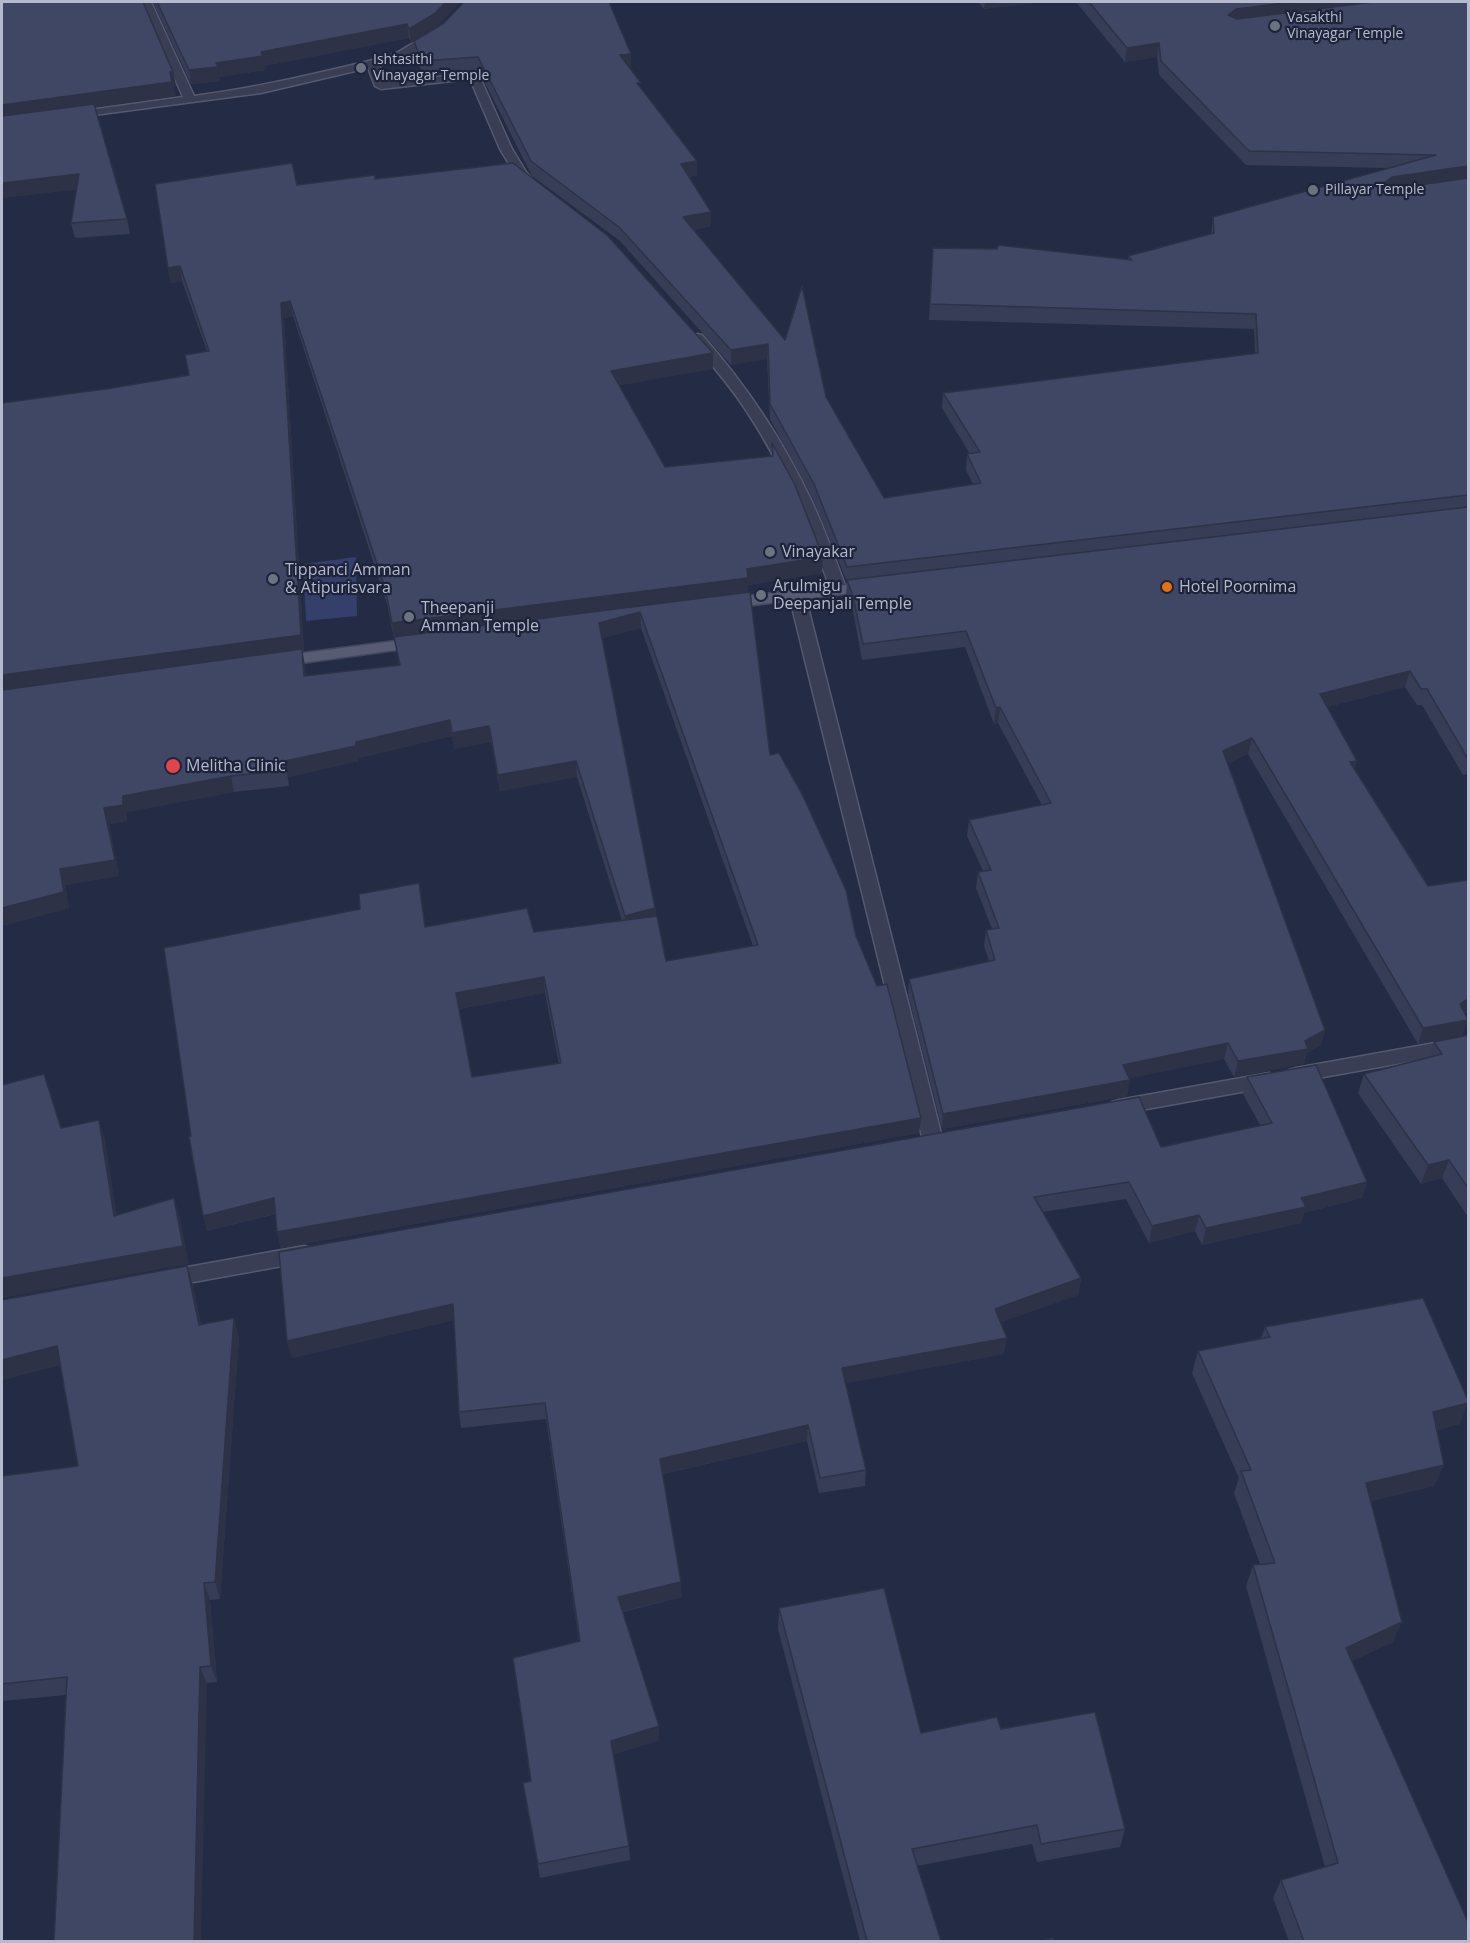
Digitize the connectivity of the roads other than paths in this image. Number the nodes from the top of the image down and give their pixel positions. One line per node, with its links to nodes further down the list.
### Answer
1 (146, 2): 4 (street)
2 (447, 26): 3 (street)
3 (372, 63): 4 (street); 6 (street)
4 (190, 100): 5 (street)
5 (67, 117)
6 (541, 191)
7 (690, 330): 9 (street)
8 (887, 585): 9 (main road)
9 (839, 590): 10 (main road)
10 (797, 595): 11 (main road); 17 (street)
11 (716, 605)
12 (436, 640): 13 (main road)
13 (260, 664)
14 (1468, 1044): 15 (street)
15 (1096, 1111)
16 (956, 1136): 17 (street)
17 (933, 1141): 18 (street)
18 (910, 1145)
19 (320, 1251): 20 (street)
20 (143, 1283)

